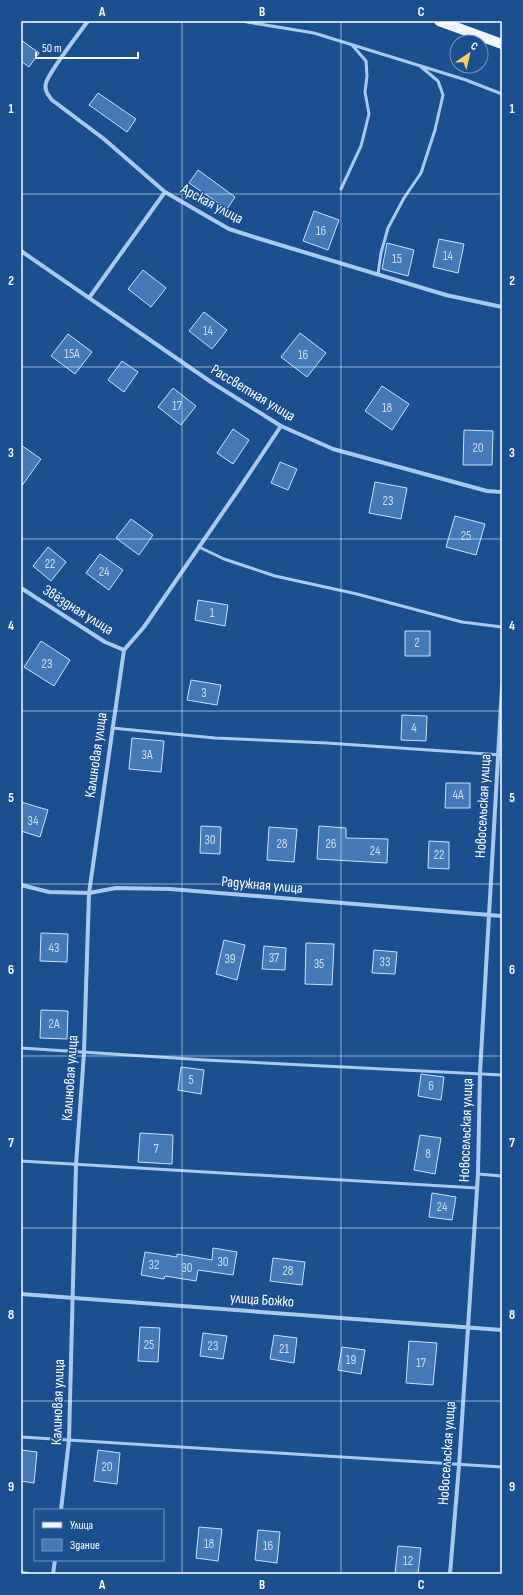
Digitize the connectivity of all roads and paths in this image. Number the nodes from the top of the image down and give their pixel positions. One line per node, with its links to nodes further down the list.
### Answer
1 (88, 21): 9 (street, Арская улица)
2 (242, 21): 5 (lane)
3 (439, 21): 4 (main road)
4 (502, 44)
5 (352, 45): 6 (lane); 8 (lane)
6 (419, 65): 7 (lane); 11 (lane)
7 (502, 94)
8 (341, 189)
9 (165, 192): 11 (street, Арская улица); 12 (street)
10 (21, 251): 12 (street, Рассветная улица)
11 (378, 274): 13 (street, Арская улица)
12 (89, 298): 14 (street, Рассветная улица)
13 (502, 307)
14 (281, 426): 15 (street, Рассветная улица); 16 (street)
15 (502, 492)
16 (199, 547): 18 (lane); 19 (street)
17 (21, 588): 19 (street, Звёздная улица)
18 (502, 627)
19 (124, 650): 21 (street, Калиновая улица)
20 (502, 687): 22 (street, Новосельская улица)
21 (112, 728): 22 (lane); 24 (street, Калиновая улица)
22 (500, 755): 25 (street, Новосельская улица)
23 (21, 885): 24 (street, Радужная улица)
24 (89, 894): 25 (street, Радужная улица); 28 (street, Калиновая улица)
25 (490, 916): 26 (street, Радужная улица); 29 (street, Новосельская улица)
26 (502, 916)
27 (21, 1048): 28 (lane)
28 (84, 1052): 29 (lane); 32 (street, Калиновая улица)
29 (480, 1073): 30 (lane); 33 (street, Новосельская улица)
30 (502, 1075)
31 (21, 1161): 32 (lane)
32 (76, 1165): 35 (lane); 37 (street, Калиновая улица)
33 (478, 1174): 34 (lane); 35 (street, Новосельская улица)
34 (502, 1176)
35 (477, 1188): 38 (street, Новосельская улица)
36 (21, 1294): 37 (street, улица Божко)
37 (73, 1297): 38 (street, улица Божко); 41 (street, Калиновая улица)
38 (468, 1328): 39 (street, улица Божко); 42 (street, Новосельская улица)
39 (502, 1330)
40 (21, 1437): 41 (lane)
41 (69, 1440): 42 (lane); 44 (street, Калиновая улица)
42 (459, 1466): 43 (lane); 49 (street, Новосельская улица)
43 (502, 1467)
44 (61, 1509)
45 (55, 1561): 48 (street)
46 (21, 1573): 47 (street)
47 (29, 1574)
48 (53, 1574)
49 (450, 1574)

